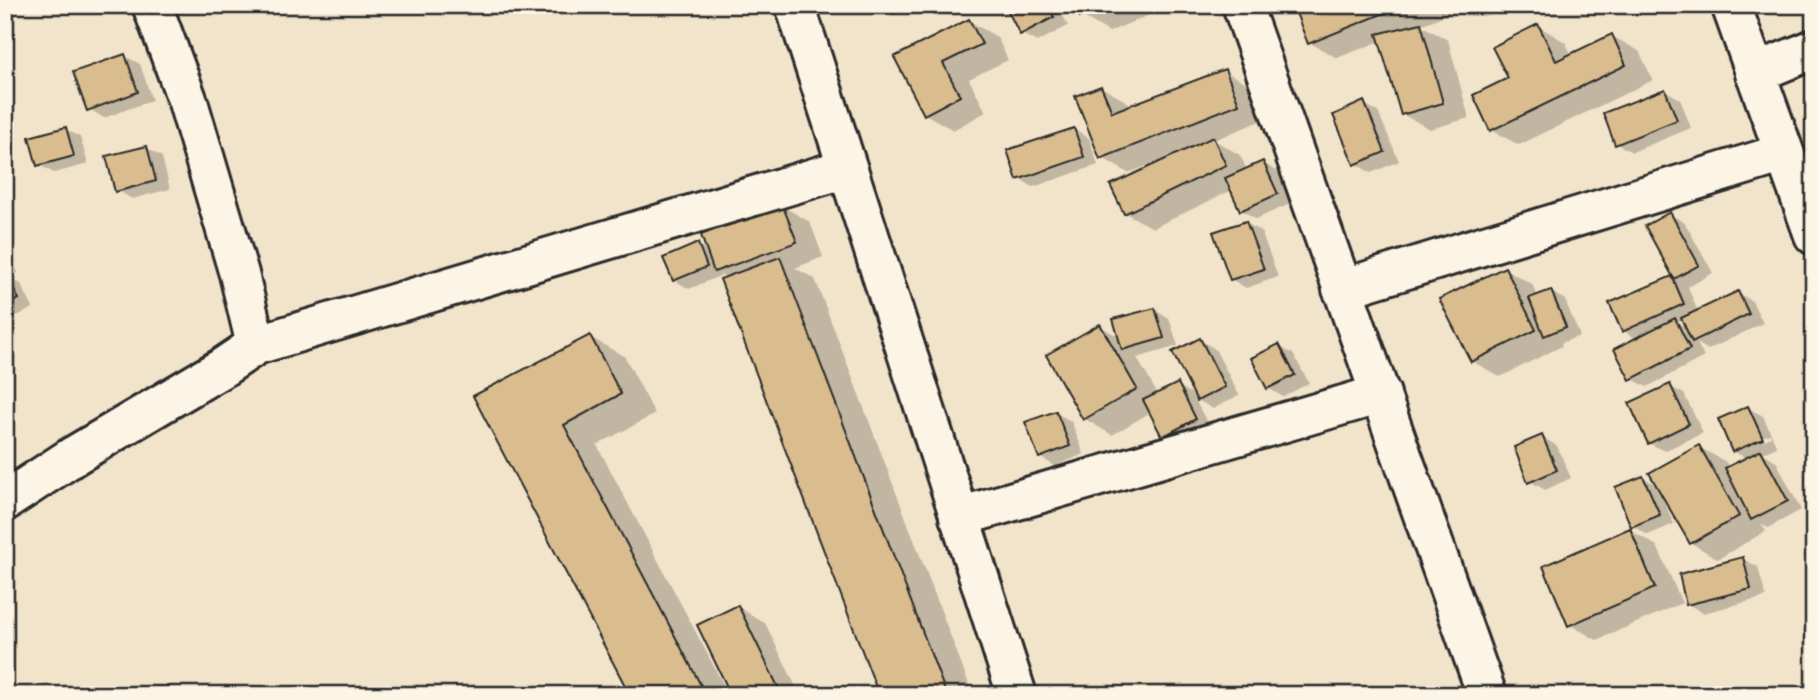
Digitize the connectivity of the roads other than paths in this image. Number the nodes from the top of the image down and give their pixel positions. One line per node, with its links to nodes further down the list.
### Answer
1 (152, 5): 11 (street)
2 (795, 5): 8 (street)
3 (1242, 5): 10 (street)
4 (1731, 5): 6 (street)
5 (1814, 49): 6 (street)
6 (1755, 73): 7 (street)
7 (1784, 153): 9 (street); 10 (street)
8 (847, 168): 11 (street); 14 (street)
9 (1814, 234)
10 (1342, 289): 12 (street)
11 (256, 345): 13 (street)
12 (1381, 394): 14 (street); 16 (street)
13 (5, 501)
14 (959, 517): 15 (street)
15 (1017, 695)
16 (1487, 695)

